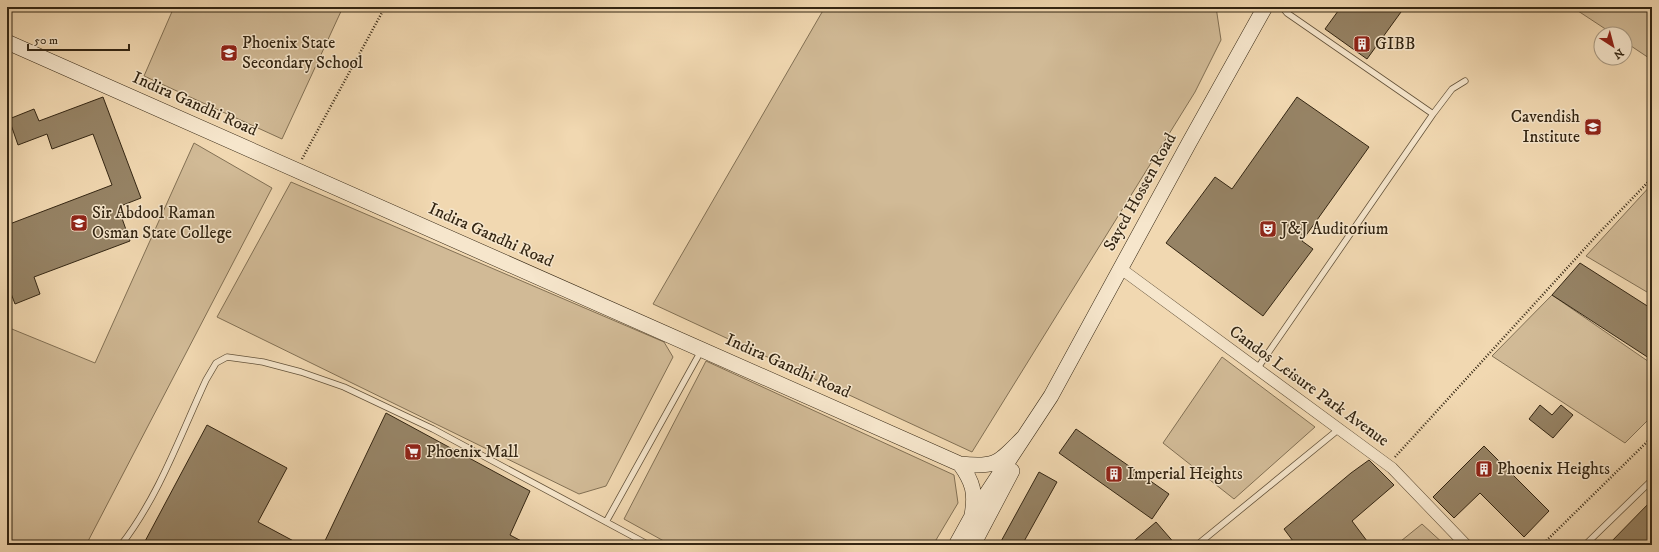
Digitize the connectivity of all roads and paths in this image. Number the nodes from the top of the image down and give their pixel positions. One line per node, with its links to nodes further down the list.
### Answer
1 (385, 7): 7 (path)
2 (1265, 7): 9 (street, Sayed Hossen Road)
3 (1282, 7): 6 (lane)
4 (7, 42): 7 (street, Indira Gandhi Road)
5 (1465, 81): 6 (lane)
6 (1433, 114): 11 (lane)
7 (296, 170): 10 (street, Indira Gandhi Road)
8 (1652, 178): 17 (path)
9 (1120, 268): 11 (street, Candos Leisure Park Avenue); 12 (street, Sayed Hossen Road)
10 (702, 349): 16 (street, Indira Gandhi Road); 20 (lane)
11 (1257, 368): 13 (street, Candos Leisure Park Avenue)
12 (1041, 412): 15 (street); 24 (street)
13 (1339, 429): 17 (street, Candos Leisure Park Avenue); 25 (lane)
14 (1652, 437): 27 (path)
15 (1023, 438): 16 (street, Indira Gandhi Road); 19 (street)
16 (960, 464): 19 (street)
17 (1388, 466): 26 (street, Candos Leisure Park Avenue)
18 (1652, 480): 28 (lane)
19 (972, 516): 23 (street)
20 (606, 522): 21 (lane); 22 (lane)
21 (121, 545)
22 (649, 545)
23 (956, 545)
24 (973, 545)
25 (1197, 545)
26 (1466, 545)
27 (1542, 545)
28 (1585, 545)

